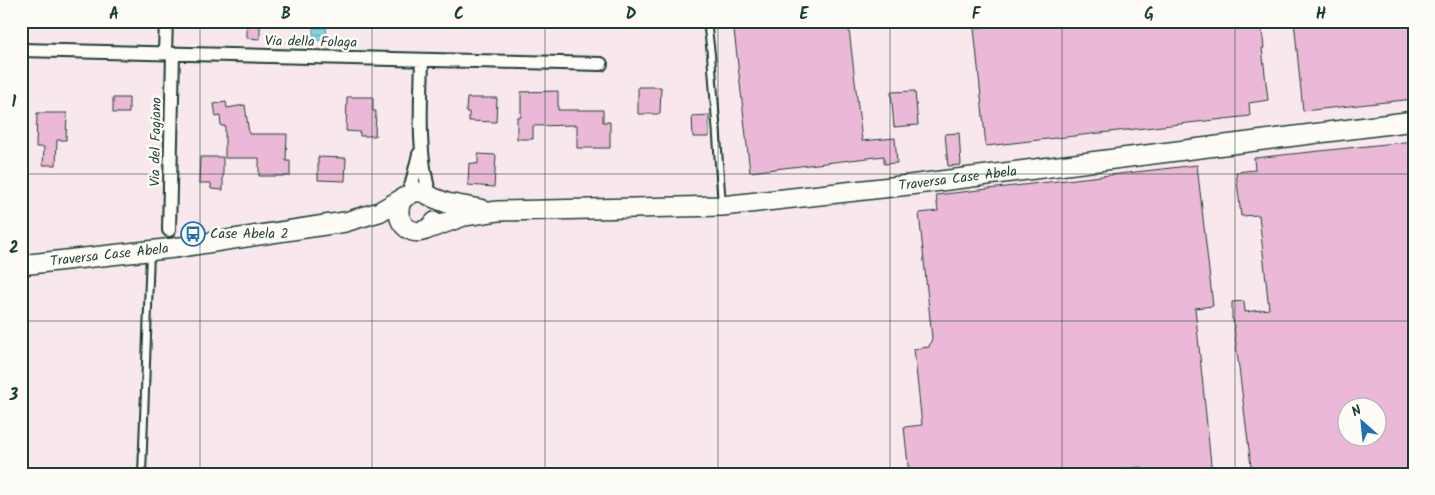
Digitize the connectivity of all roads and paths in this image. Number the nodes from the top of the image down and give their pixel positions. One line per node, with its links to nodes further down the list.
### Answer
1 (166, 21): 4 (street, Via del Fagiano)
2 (707, 21): 11 (lane)
3 (21, 50): 4 (street, Via della Folaga)
4 (169, 54): 5 (street, Via della Folaga); 16 (street, Via del Fagiano)
5 (422, 60): 6 (street, Via della Folaga); 8 (street)
6 (601, 64)
7 (1414, 121): 11 (street, Traversa Case Abela)
8 (421, 144): 9 (street); 10 (street)
9 (405, 197): 10 (street); 13 (street); 14 (street)
10 (432, 197): 12 (street); 15 (street)
11 (722, 206): 12 (street, Traversa Case Abela)
12 (498, 211): 15 (street)
13 (345, 222): 14 (street); 17 (street, Traversa Case Abela)
14 (408, 228): 15 (street)
15 (428, 229)
16 (170, 230)
17 (150, 250): 18 (street, Traversa Case Abela); 19 (lane)
18 (21, 265)
19 (142, 474)

